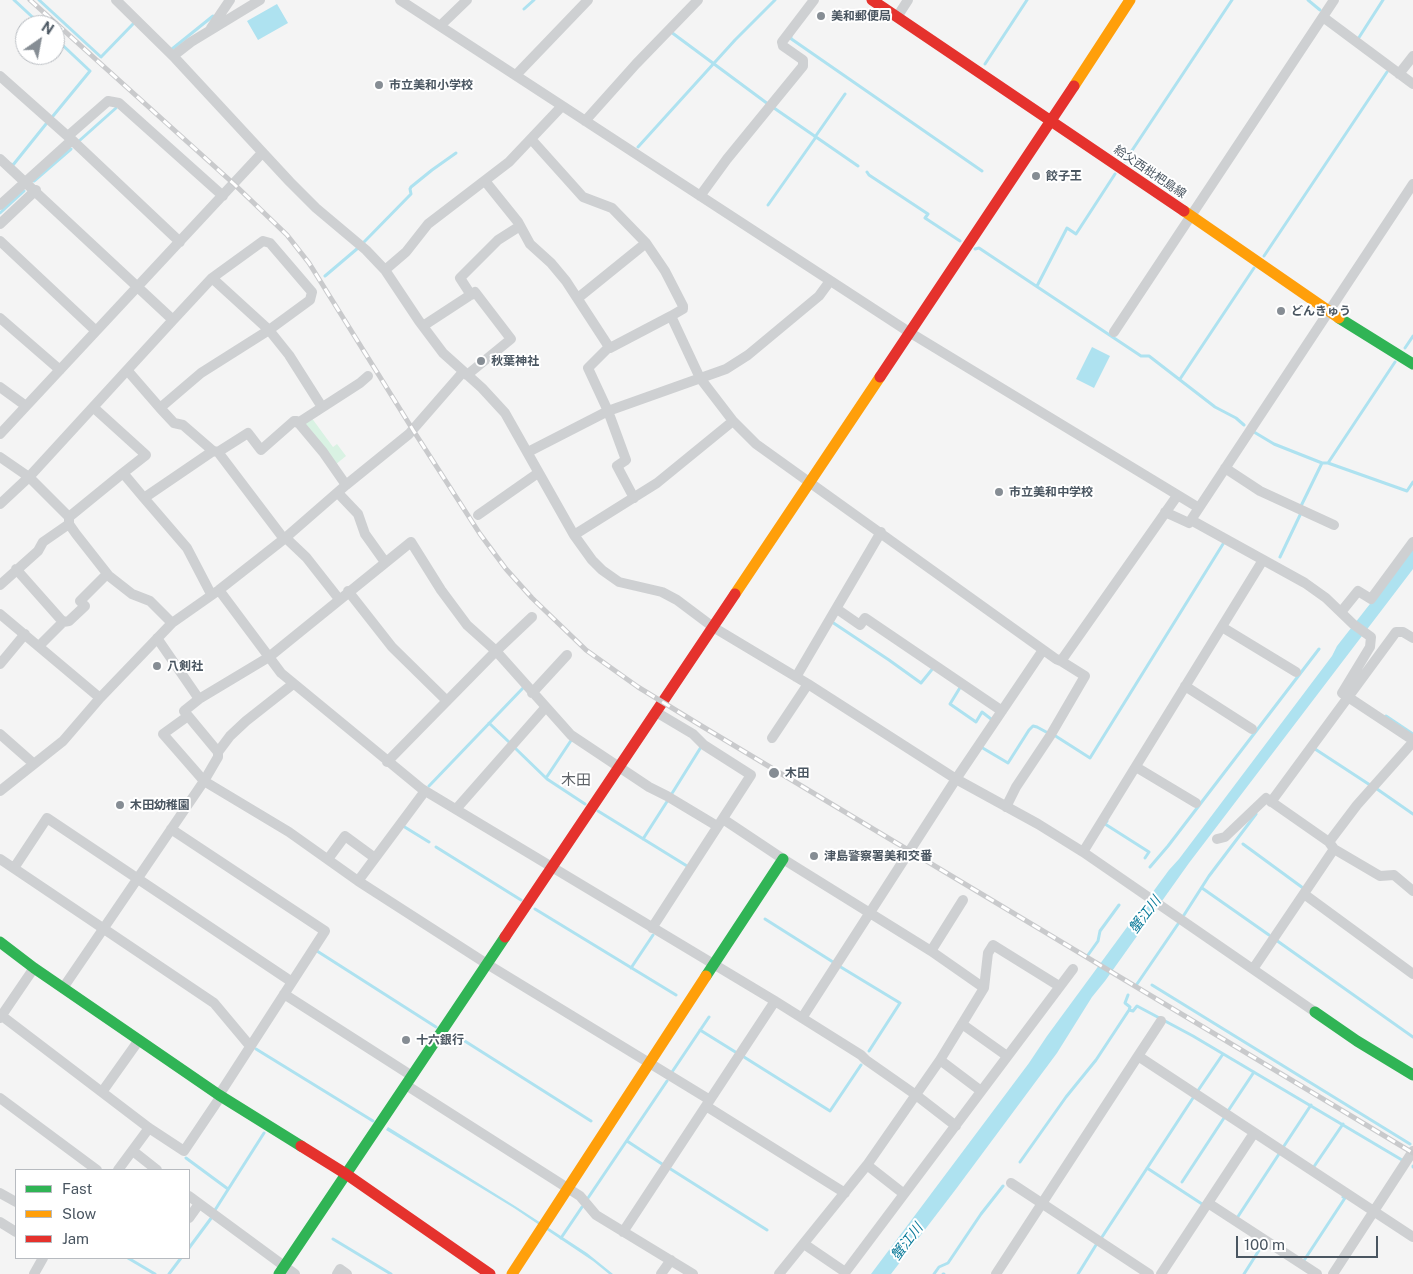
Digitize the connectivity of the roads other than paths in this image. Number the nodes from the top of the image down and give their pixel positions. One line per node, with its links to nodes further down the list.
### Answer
1 (116, 0): 17 (street)
2 (230, 0): 16 (street)
3 (260, 0): 16 (street)
4 (400, 0): 15 (street)
5 (467, 0): 15 (street)
6 (588, 0): 20 (street)
7 (698, 0): 24 (street)
8 (814, 0): 35 (street)
9 (872, 0): 13 (street, 給父西枇杷島線)
10 (908, 0): 13 (street)
11 (1130, 0): 25 (street)
12 (1334, 0): 14 (street)
13 (897, 17): 25 (street, 給父西枇杷島線)
14 (1323, 17): 19 (street); 37 (street)
15 (440, 26): 20 (street)
16 (209, 31): 17 (street)
17 (173, 56): 28 (street)
18 (1413, 56): 19 (street)
19 (1399, 74): 22 (street)
20 (516, 75): 23 (street)
21 (0, 76): 26 (street)
22 (1413, 84)
23 (562, 106): 24 (street); 27 (street)
24 (585, 121): 35 (street)
25 (1051, 122): 37 (street, 給父西枇杷島線); 56 (street)
26 (70, 138): 30 (street); 34 (street); 41 (street)
27 (531, 139): 31 (street); 42 (street)
28 (262, 153): 34 (street); 43 (street)
29 (0, 159): 30 (street)
30 (26, 181): 33 (street); 36 (street)
31 (485, 181): 39 (street); 43 (street)
32 (1413, 184): 49 (street)
33 (36, 190): 38 (street); 46 (street)
34 (223, 196): 41 (street)
35 (700, 196): 45 (street)
36 (0, 205)
37 (1190, 215): 49 (street, 給父西枇杷島線); 57 (street)
38 (0, 224)
39 (520, 226): 47 (street); 48 (street)
40 (0, 241): 55 (street)
41 (180, 242): 46 (street)
42 (646, 242): 48 (street); 50 (street)
43 (385, 270): 53 (street)
44 (212, 278): 52 (street); 54 (street); 54 (street)
45 (830, 281): 56 (street); 64 (street)
46 (138, 287): 52 (street); 55 (street)
47 (471, 295): 53 (street); 62 (street)
48 (578, 298): 58 (street)
49 (1328, 311): 59 (street, 給父西枇杷島線); 77 (street)
50 (671, 316): 58 (street); 64 (street)
51 (0, 318): 60 (street)
52 (173, 320): 61 (street)
53 (423, 326): 62 (street)
54 (268, 330): 68 (street); 69 (street)
55 (96, 331): 60 (street)
56 (909, 332): 81 (street); 83 (street)
57 (1114, 332)
58 (609, 347): 70 (street)
59 (1413, 364)
60 (60, 370): 66 (street)
61 (127, 370): 67 (street); 68 (street)
62 (465, 374): 75 (street); 82 (street)
63 (368, 376): 69 (street)
64 (700, 378): 70 (street); 71 (street)
65 (0, 388): 66 (street)
66 (26, 406): 73 (street)
67 (93, 407): 78 (street); 80 (street)
68 (160, 408): 74 (street)
69 (322, 408): 72 (street)
70 (608, 411): 75 (street); 85 (street)
71 (733, 420): 81 (street); 85 (street)
72 (298, 423): 74 (street); 82 (street)
73 (0, 434)
74 (216, 452): 84 (street); 95 (street)
75 (528, 452): 79 (street)
76 (0, 457): 80 (street)
77 (1225, 468): 87 (street); 92 (street)
78 (123, 473): 84 (street); 90 (street)
79 (538, 473): 89 (street); 94 (street)
80 (29, 477): 86 (street); 90 (street)
81 (809, 482): 93 (street); 111 (street)
82 (342, 489): 95 (street); 98 (street)
83 (1177, 496): 87 (street); 88 (street)
84 (144, 498): 102 (street)
85 (634, 498): 94 (street)
86 (0, 504)
87 (1199, 508): 91 (street)
88 (1165, 512): 91 (street); 121 (street)
89 (478, 515)
90 (69, 520): 99 (street); 100 (street)
91 (1191, 520): 97 (street)
92 (1334, 525)
93 (881, 532): 105 (street); 117 (street)
94 (574, 535): 111 (street)
95 (285, 538): 102 (street); 104 (street)
96 (1413, 542): 106 (street)
97 (1263, 560): 106 (street); 112 (street)
98 (385, 562): 103 (street); 118 (street)
99 (16, 569): 101 (street); 109 (street)
100 (107, 574): 109 (street); 110 (street)
101 (0, 585)
102 (215, 592): 110 (street); 120 (street)
103 (348, 592): 104 (street); 132 (street)
104 (339, 599): 120 (street)
105 (837, 609): 124 (street); 134 (street)
106 (1340, 612): 129 (street)
107 (0, 614): 113 (street)
108 (532, 617): 118 (street)
109 (64, 622): 116 (street)
110 (172, 623): 114 (street)
111 (713, 627): 124 (street); 135 (street)
112 (1222, 627): 123 (street); 127 (street)
113 (25, 634): 116 (street); 122 (street)
114 (157, 638): 130 (street); 131 (street)
115 (1413, 638): 129 (street)
116 (39, 646): 130 (street)
117 (1043, 650): 121 (street); 134 (street)
118 (496, 651): 128 (street); 132 (street)
119 (567, 655): 128 (street)
120 (269, 657): 125 (street); 131 (street)
121 (1061, 661): 152 (street)
122 (0, 664)
123 (1296, 672)
124 (796, 677): 126 (street)
125 (293, 684): 141 (street); 142 (street)
126 (808, 684): 139 (street); 146 (street)
127 (1186, 686): 137 (street); 144 (street)
128 (532, 693): 133 (street)
129 (1348, 697): 140 (street); 150 (street)
130 (100, 698): 143 (street)
131 (198, 699): 136 (street)
132 (447, 701): 142 (street)
133 (545, 708): 145 (street); 153 (street)
134 (1002, 711): 146 (street)
135 (656, 712): 145 (street); 154 (street)
136 (188, 716): 141 (street); 147 (street)
137 (1252, 729)
138 (0, 734): 143 (street)
139 (772, 738)
140 (1413, 741): 157 (street)
141 (218, 752): 147 (street)
142 (387, 762): 149 (street)
143 (34, 764): 148 (street)
144 (1136, 767): 151 (street); 158 (street)
145 (618, 768): 154 (street); 163 (street)
146 (956, 780): 152 (street); 170 (street)
147 (204, 781): 155 (street); 162 (street)
148 (0, 791)
149 (426, 791): 153 (street); 159 (street)
150 (1271, 802): 156 (street); 157 (street)
151 (1196, 803)
152 (1006, 807): 158 (street)
153 (457, 808): 163 (street)
154 (720, 822): 161 (street); 171 (street)
155 (171, 829): 165 (street); 181 (street)
156 (1218, 839)
157 (1331, 846): 167 (street); 168 (street)
158 (1083, 852): 179 (street)
159 (375, 858): 162 (street); 166 (street)
160 (0, 859): 164 (street)
161 (782, 859): 170 (street); 176 (street)
162 (328, 860): 166 (street)
163 (551, 867): 171 (street); 175 (street)
164 (14, 868): 165 (street); 172 (street)
165 (138, 879): 172 (street); 181 (street)
166 (358, 881): 175 (street)
167 (1413, 891)
168 (1304, 894): 179 (street); 180 (street)
169 (963, 900): 174 (street)
170 (869, 913): 174 (street); 189 (street)
171 (652, 928): 176 (street)
172 (104, 929): 183 (street); 193 (street)
173 (0, 942): 177 (street)
174 (931, 951): 184 (street)
175 (487, 964): 197 (street); 199 (street)
176 (714, 964): 186 (street); 197 (street)
177 (34, 968): 183 (street); 188 (street)
178 (1072, 969): 182 (street)
179 (1253, 969): 187 (street)
180 (1413, 974)
181 (292, 982): 185 (street)
182 (1059, 986): 184 (street); 194 (street)
183 (64, 988): 192 (street)
184 (984, 988): 191 (street)
185 (284, 994): 193 (street); 199 (street)
186 (775, 1002): 189 (street); 205 (street)
187 (1315, 1012): 198 (street)
188 (1, 1017): 201 (street)
189 (802, 1018): 203 (street)
190 (1161, 1021): 195 (street)
191 (962, 1024): 194 (street); 196 (street)
192 (139, 1040): 201 (street); 202 (street)
193 (250, 1046): 202 (street)
194 (1007, 1056): 200 (street)
195 (1138, 1056): 208 (street); 225 (street)
196 (940, 1060): 200 (street); 203 (street)
197 (649, 1063): 205 (street); 217 (street)
198 (1413, 1075)
199 (409, 1080): 215 (street); 217 (street)
200 (981, 1091): 206 (street)
201 (102, 1092): 207 (street)
202 (220, 1095): 207 (street); 215 (street)
203 (916, 1095): 206 (street); 211 (street)
204 (0, 1098): 212 (street)
205 (708, 1103): 219 (street); 230 (street)
206 (956, 1126): 220 (street)
207 (149, 1128): 209 (street)
208 (1254, 1133): 223 (street); 226 (street)
209 (133, 1151): 213 (street); 214 (street)
210 (1413, 1151): 226 (street)
211 (867, 1165): 219 (street); 220 (street)
212 (96, 1169)
213 (119, 1169)
214 (156, 1169)
215 (346, 1174): 235 (street); 241 (street)
216 (1011, 1183): 225 (street)
217 (568, 1188): 230 (street); 242 (street)
218 (0, 1193): 222 (street)
219 (845, 1193): 232 (street)
220 (904, 1194): 236 (street)
221 (190, 1197): 224 (street)
222 (15, 1201)
223 (1208, 1203): 248 (street); 249 (street)
224 (199, 1204): 227 (street); 235 (street)
225 (1042, 1204): 246 (street); 247 (street)
226 (1374, 1211): 231 (street); 250 (street)
227 (190, 1217)
228 (0, 1222): 229 (street)
229 (15, 1231)
230 (623, 1232): 234 (street)
231 (1413, 1237)
232 (804, 1244): 236 (street); 245 (street)
233 (42, 1259): 237 (street)
234 (671, 1260): 243 (street); 244 (street)
235 (282, 1270): 238 (street)
236 (844, 1273)
237 (34, 1274)
238 (295, 1274)
239 (337, 1274): 240 (street)
240 (347, 1274)
241 (490, 1274)
242 (512, 1274)
243 (661, 1274)
244 (693, 1274)
245 (779, 1274)
246 (996, 1274)
247 (1149, 1274)
248 (1161, 1274)
249 (1317, 1274)
250 (1333, 1274)

